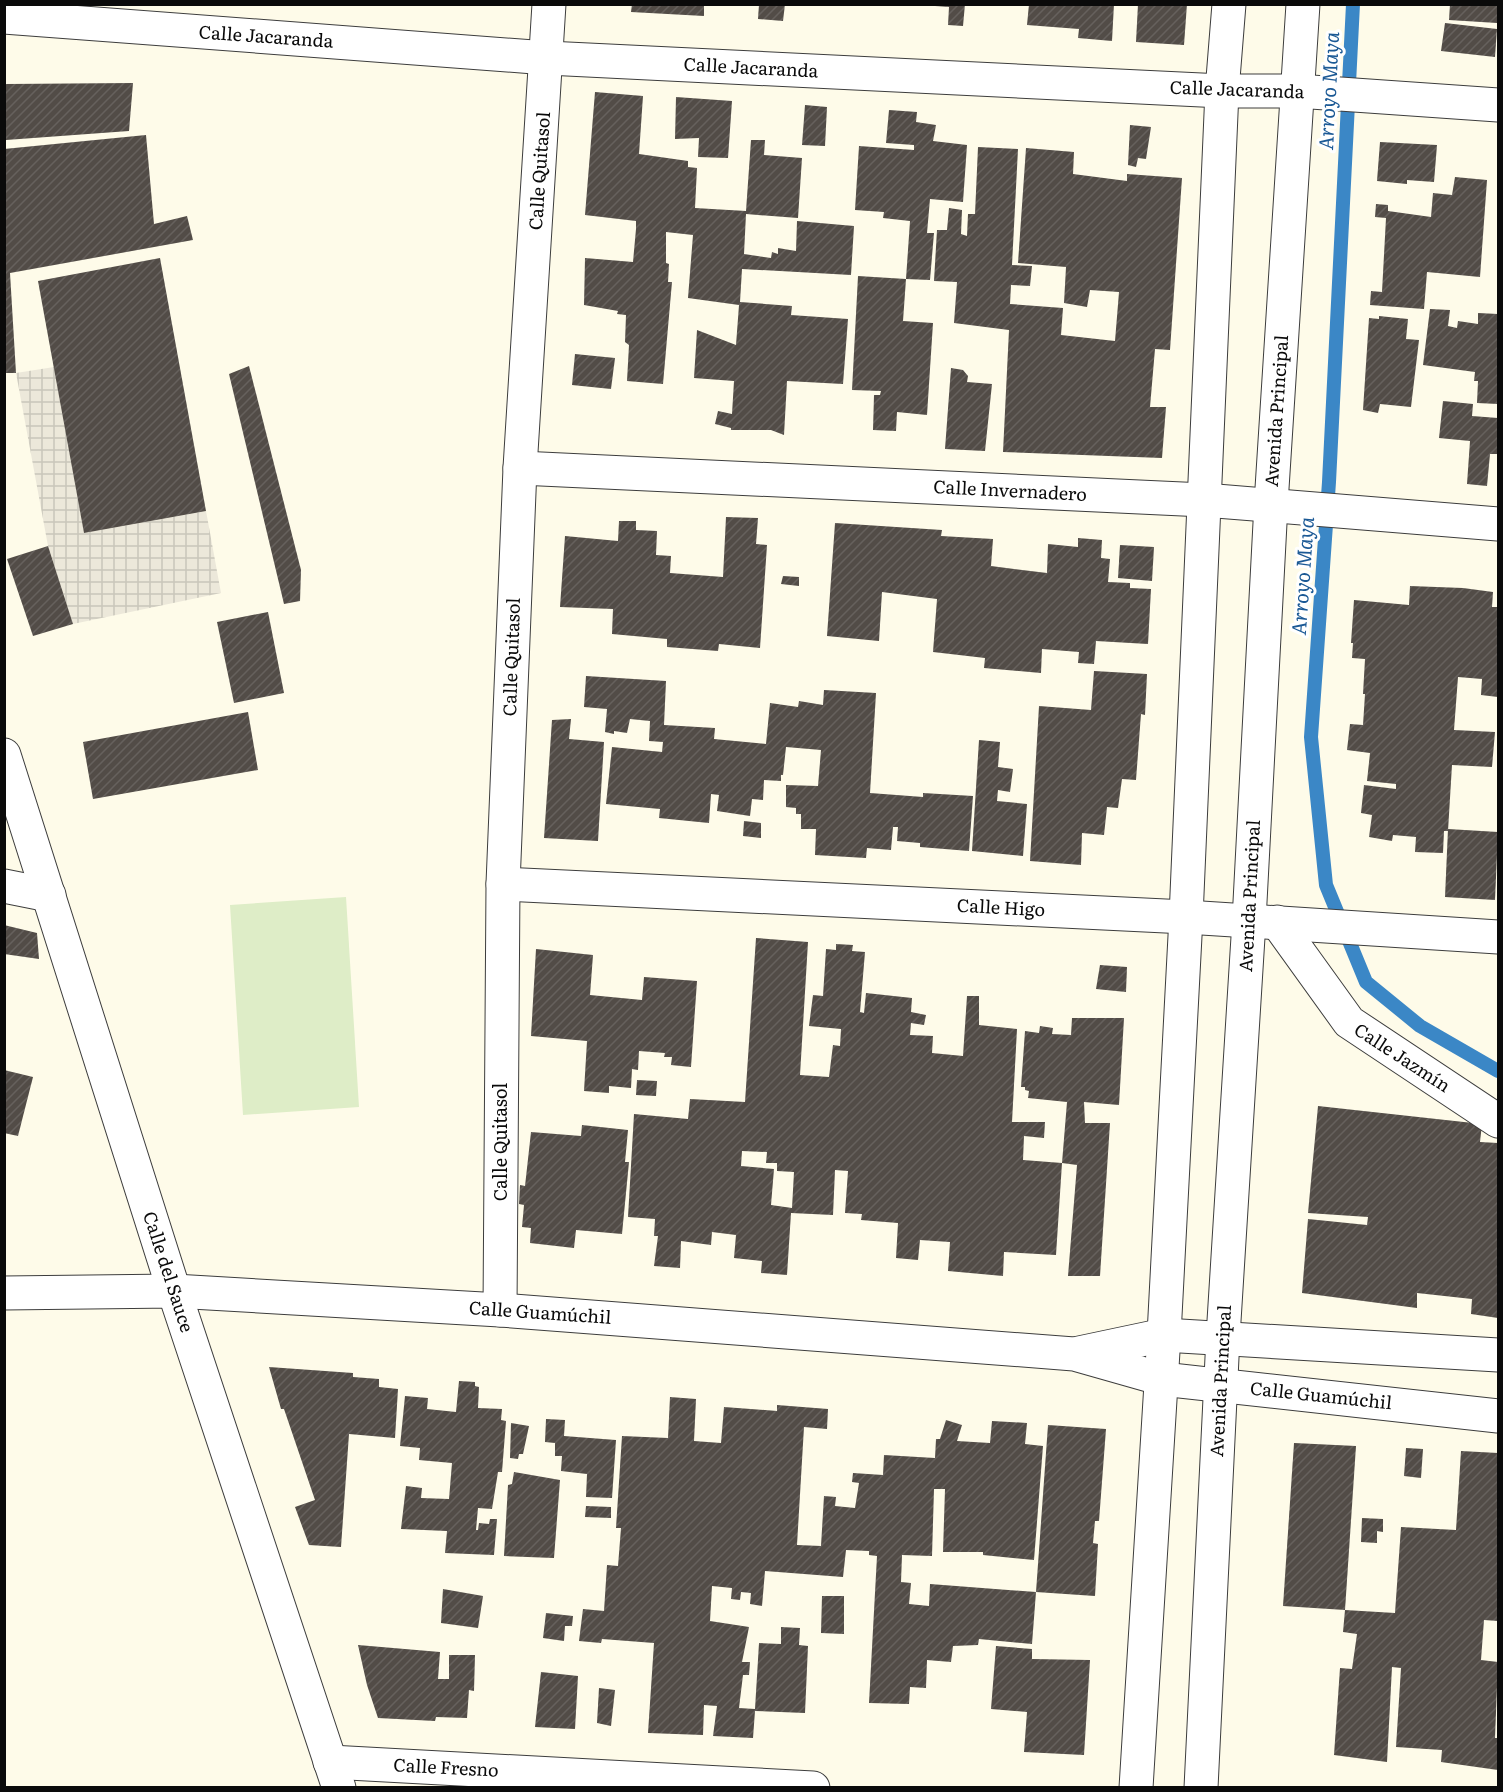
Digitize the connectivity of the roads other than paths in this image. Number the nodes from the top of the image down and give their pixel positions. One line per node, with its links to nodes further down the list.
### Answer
1 (549, 4): 5 (street, Calle Quitasol)
2 (1229, 4): 6 (street)
3 (1303, 4): 7 (street, Avenida Principal)
4 (4, 17): 5 (street, Calle Jacaranda)
5 (547, 58): 6 (street, Calle Jacaranda); 9 (street, Calle Quitasol)
6 (1222, 91): 7 (street, Calle Jacaranda); 10 (street)
7 (1297, 91): 8 (street, Calle Jacaranda); 11 (street, Avenida Principal)
8 (1498, 105)
9 (520, 468): 10 (street, Calle Invernadero); 14 (street, Calle Quitasol)
10 (1204, 500): 11 (street, Calle Invernadero); 17 (street)
11 (1271, 504): 12 (street, Calle Invernadero); 18 (street, Avenida Principal)
12 (1498, 524)
13 (4, 755): 16 (street, Calle del Sauce)
14 (503, 884): 17 (street, Calle Higo); 23 (street, Calle Quitasol)
15 (4, 886): 16 (street)
16 (49, 895): 21 (street, Calle del Sauce)
17 (1186, 917): 18 (street, Calle Higo); 24 (street)
18 (1277, 923): 19 (street, Calle Higo); 20 (street, Calle Jazmín); 25 (street, Avenida Principal)
19 (1498, 937)
20 (1498, 1121)
21 (174, 1292): 22 (street, Calle Guamúchil); 23 (street, Calle Guamúchil); 31 (street, Calle del Sauce)
22 (4, 1293)
23 (500, 1310): 26 (street, Calle Guamúchil)
24 (1164, 1335): 25 (street, Calle Guamúchil); 26 (street, Calle Guamúchil); 28 (street)
25 (1223, 1338): 27 (street, Calle Guamúchil); 29 (street, Avenida Principal)
26 (1074, 1354): 28 (street, Calle Guamúchil)
27 (1498, 1355)
28 (1162, 1379): 29 (street, Calle Guamúchil); 33 (street)
29 (1221, 1386): 30 (street, Calle Guamúchil); 34 (street, Avenida Principal)
30 (1498, 1416)
31 (335, 1775): 32 (street, Calle Fresno)
32 (813, 1788)
33 (1136, 1788)
34 (1201, 1788)

